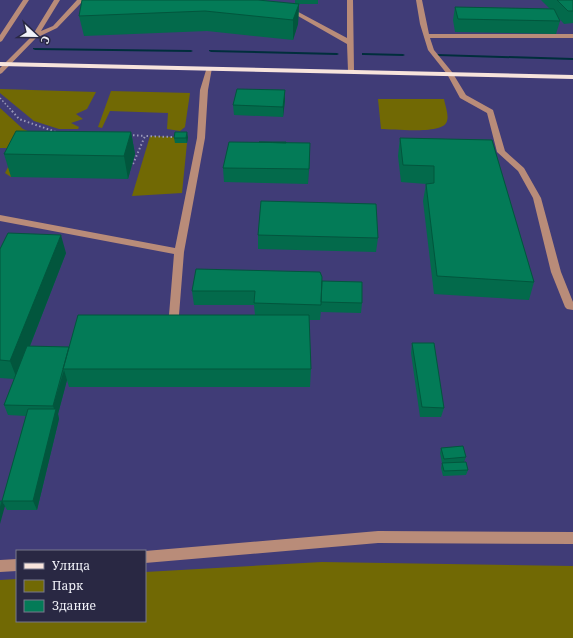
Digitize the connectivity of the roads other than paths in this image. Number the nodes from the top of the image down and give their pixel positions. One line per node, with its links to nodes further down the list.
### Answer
1 (26, 0): 10 (street)
2 (57, 0): 9 (street)
3 (350, 0): 11 (street)
4 (420, 0): 7 (street)
5 (100, 2): 9 (street)
6 (282, 8): 11 (street)
7 (427, 36): 8 (street); 17 (street)
8 (573, 36)
9 (34, 38): 13 (street)
10 (0, 40)
11 (350, 43): 15 (street)
12 (0, 64): 13 (main road)
13 (8, 64): 14 (main road); 16 (street)
14 (209, 68): 15 (main road); 20 (street)
15 (351, 71): 17 (main road)
16 (0, 72)
17 (450, 74): 18 (main road); 21 (street)
18 (573, 77)
19 (0, 218): 20 (street)
20 (180, 252): 22 (street)
21 (570, 307)
22 (190, 326)
23 (573, 538): 24 (street)
24 (146, 557)
25 (16, 565): 26 (street)
26 (0, 566)

